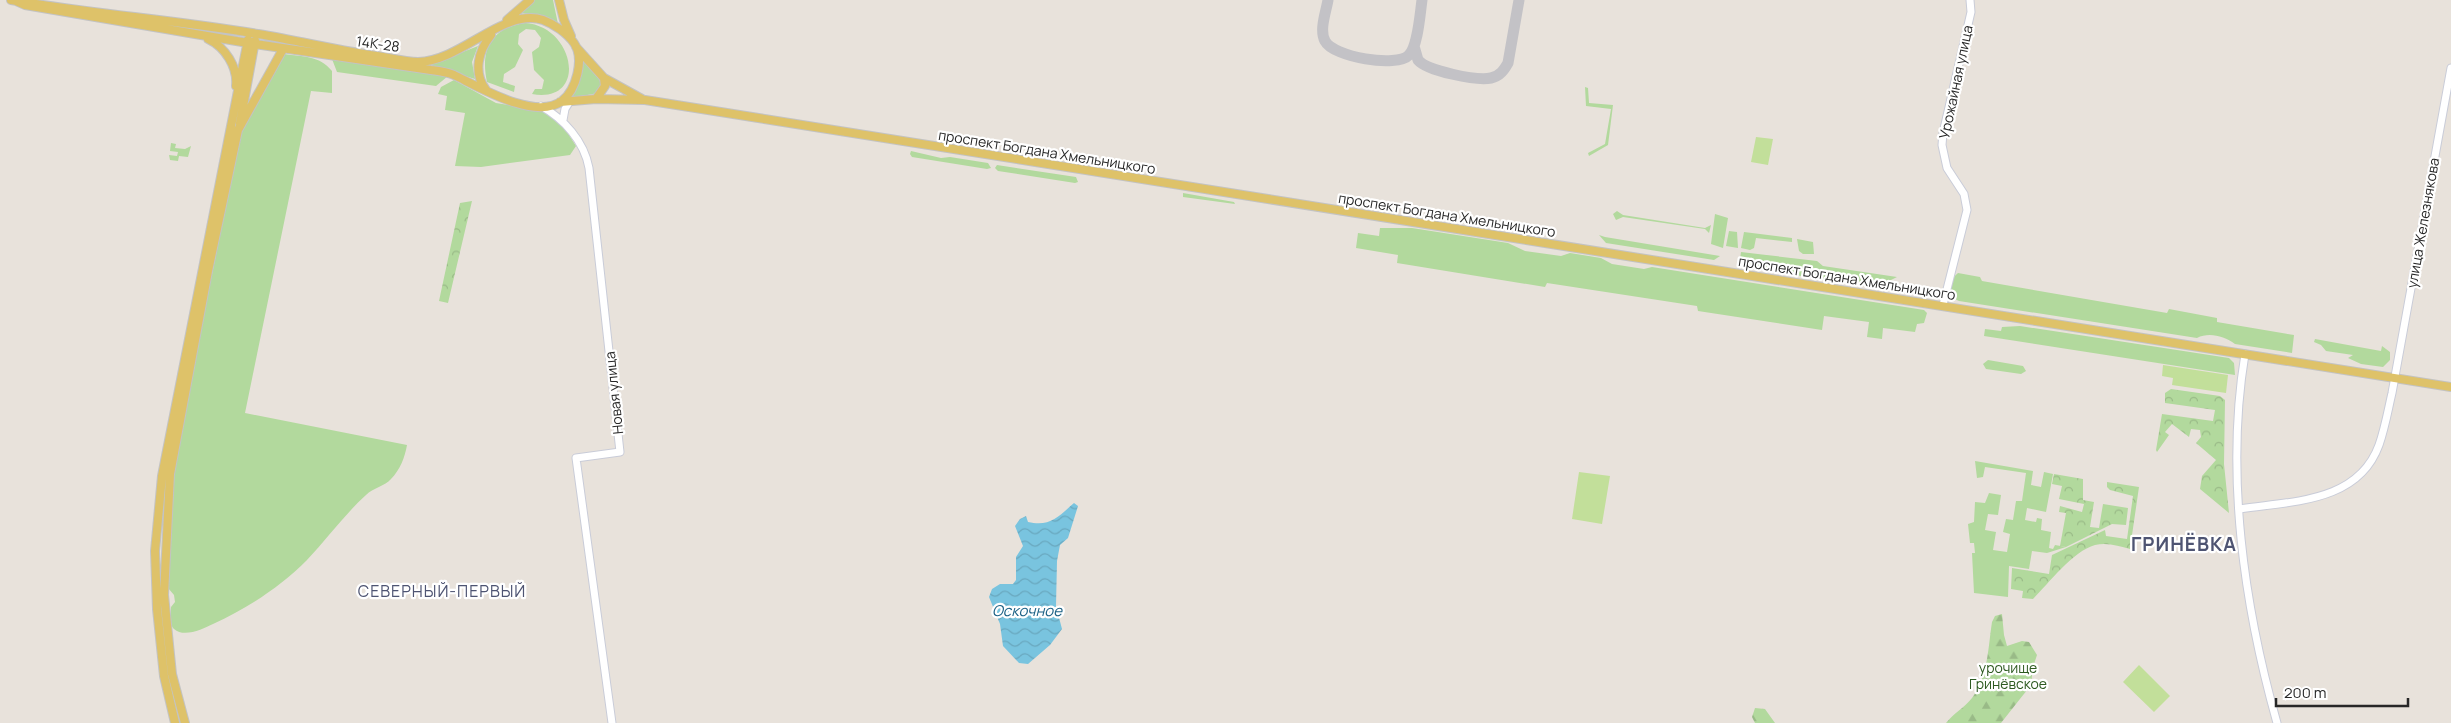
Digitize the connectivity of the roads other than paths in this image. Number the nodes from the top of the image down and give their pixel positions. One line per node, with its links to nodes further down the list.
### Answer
1 (13, 0): 6 (main road, 14К-28); 7 (main road, 14К-28)
2 (530, 0): 5 (main road)
3 (559, 0): 9 (main road)
4 (1970, 0): 21 (street, Урожайная улица)
5 (499, 27): 6 (main road, 14К-28); 9 (main road); 13 (main road)
6 (253, 33): 8 (main road)
7 (202, 35): 8 (main road, 14К-28); 20 (main road)
8 (251, 44): 10 (main road, 14К-28); 20 (main road)
9 (575, 44): 12 (main road, проспект Богдана Хмельницкого); 17 (main road)
10 (283, 49): 13 (main road, 14К-28); 20 (main road)
11 (2451, 68): 23 (street, улица Железнякова)
12 (604, 78): 14 (main road); 15 (main road, проспект Богдана Хмельницкого)
13 (487, 92): 18 (main road)
14 (596, 99): 15 (main road, проспект Богдана Хмельницкого); 16 (main road, проспект Богдана Хмельницкого)
15 (645, 100): 21 (main road, проспект Богдана Хмельницкого)
16 (570, 101): 17 (main road); 19 (street)
17 (560, 102): 18 (main road)
18 (540, 106): 19 (street, Новая улица)
19 (563, 120): 28 (street, Новая улица)
20 (236, 127): 26 (main road); 27 (main road)
21 (1943, 305): 22 (main road, проспект Богдана Хмельницкого)
22 (2245, 354): 23 (main road, проспект Богдана Хмельницкого); 25 (street)
23 (2394, 378): 24 (main road, проспект Богдана Хмельницкого); 25 (street, улица Железнякова)
24 (2451, 387)
25 (2240, 509): 29 (street)
26 (175, 723)
27 (185, 723)
28 (612, 723)
29 (2278, 723)

